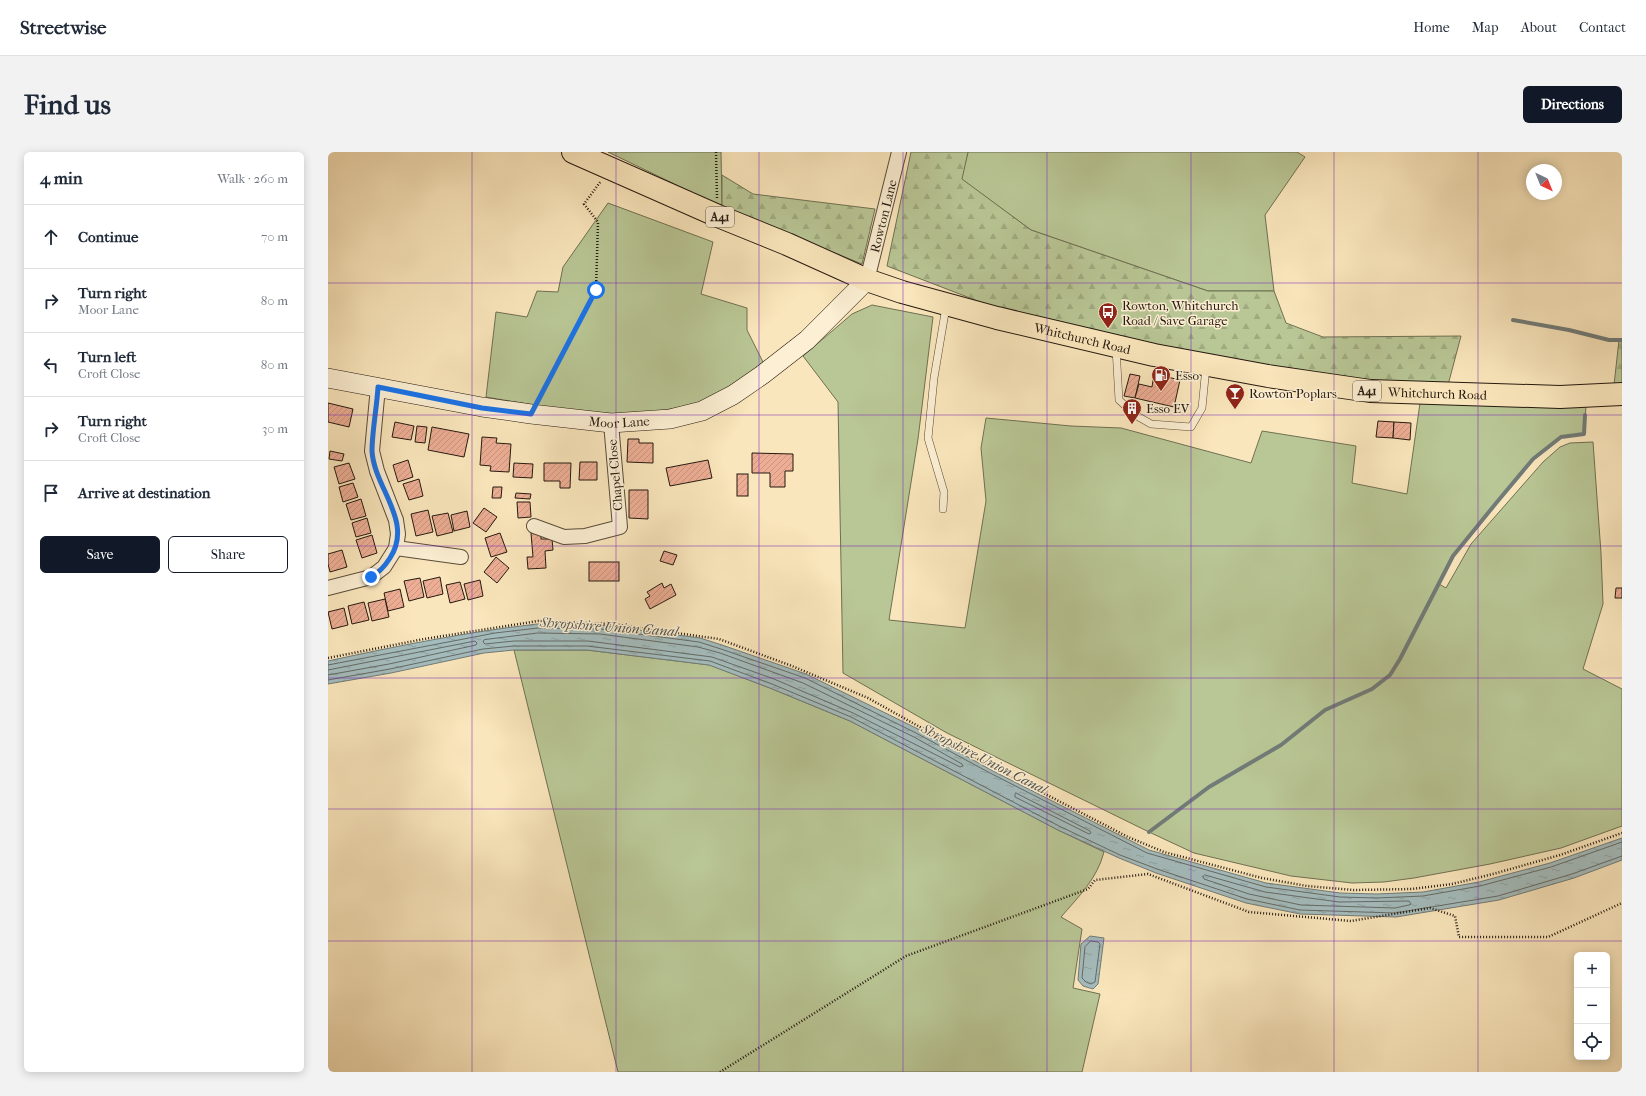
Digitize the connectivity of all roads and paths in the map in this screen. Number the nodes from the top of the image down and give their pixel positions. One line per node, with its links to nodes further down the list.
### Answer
1 (573, 152): 4 (highway, Whitchurch Road / A41)
2 (716, 152): 5 (path)
3 (899, 152): 6 (street, Rowton Lane)
4 (610, 169): 5 (highway, Whitchurch Road / A41); 13 (path)
5 (718, 216): 6 (highway, Whitchurch Road / A41)
6 (868, 280): 7 (highway, Whitchurch Road / A41); 14 (street, Moor Lane)
7 (947, 304): 8 (highway, Whitchurch Road / A41); 15 (lane)
8 (1116, 346): 9 (highway, Whitchurch Road / A41); 9 (lane)
9 (1206, 365): 12 (highway, Whitchurch Road / A41)
10 (328, 378): 11 (street, Moor Lane)
11 (378, 387): 13 (street, Moor Lane); 17 (street)
12 (1622, 394)
13 (531, 414): 14 (street, Moor Lane)
14 (611, 423): 16 (street, Chapel Close)
15 (943, 509)
16 (534, 526)
17 (396, 548): 18 (street); 19 (street)
18 (461, 557)
19 (328, 588)
20 (328, 658): 21 (path)
21 (1622, 833)
22 (1622, 903): 23 (path)
23 (720, 1072)

